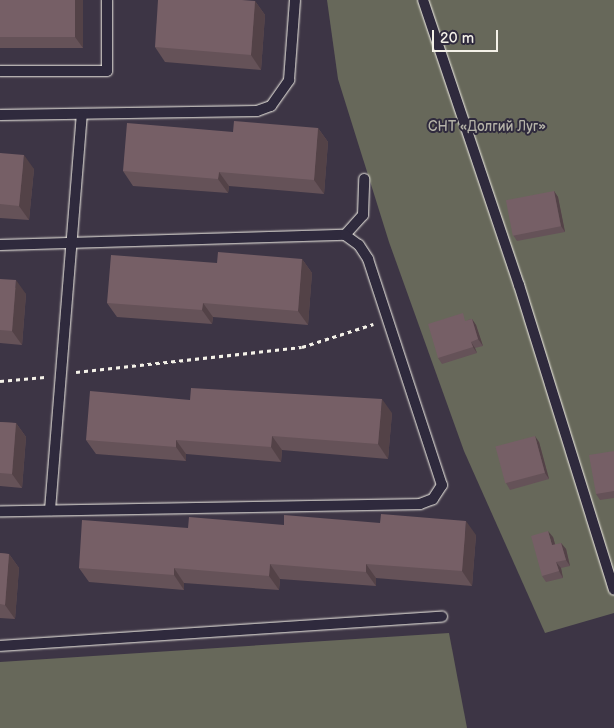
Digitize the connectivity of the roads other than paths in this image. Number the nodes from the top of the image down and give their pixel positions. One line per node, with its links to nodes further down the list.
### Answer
1 (107, 0): 4 (lane)
2 (294, 0): 5 (lane)
3 (423, 0): 13 (lane)
4 (0, 71)
5 (82, 114): 6 (lane); 9 (lane)
6 (0, 115)
7 (364, 179): 8 (lane)
8 (345, 235): 9 (lane); 11 (lane)
9 (72, 244): 10 (lane); 11 (lane)
10 (0, 245)
11 (50, 510): 12 (lane)
12 (0, 511)
13 (614, 590)
14 (442, 617): 15 (lane)
15 (0, 646)

